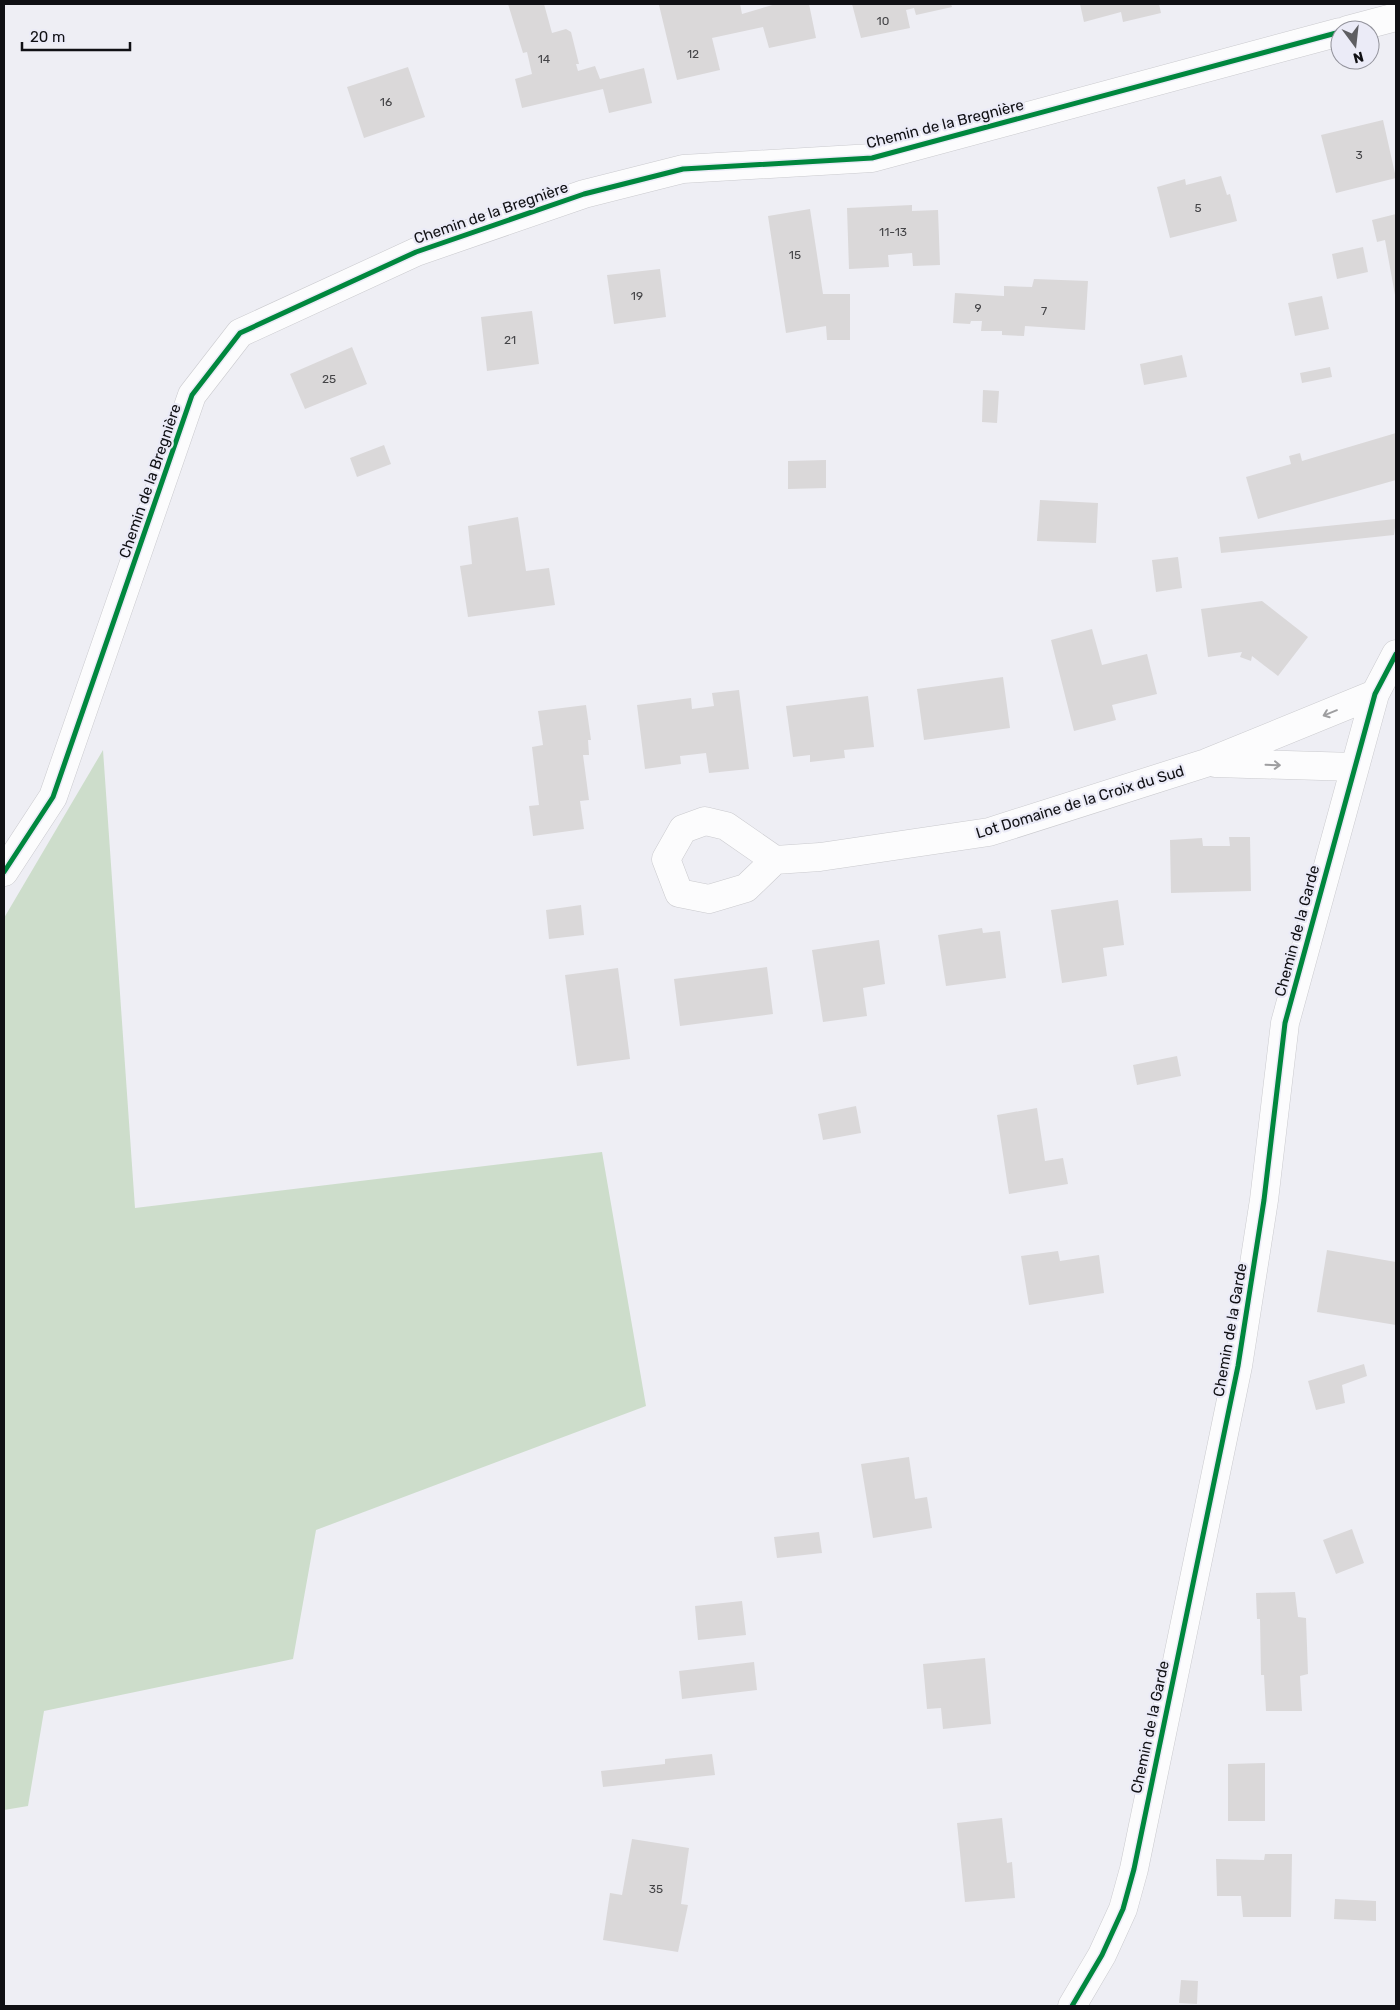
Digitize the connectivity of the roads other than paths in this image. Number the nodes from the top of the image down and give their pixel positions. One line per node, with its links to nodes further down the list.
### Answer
1 (1396, 17): 2 (street)
2 (1380, 21)
3 (1330, 35): 9 (street, Chemin de la Bregnière)
4 (1396, 654): 5 (street, Chemin de la Garde)
5 (1375, 694): 6 (street, Lot Domaine de la Croix du Sud, one-way to 6); 7 (street, Chemin de la Garde)
6 (1206, 763): 7 (street, Lot Domaine de la Croix du Sud, one-way to 7); 8 (street, Lot Domaine de la Croix du Sud)
7 (1354, 767): 10 (street, Chemin de la Garde)
8 (775, 860)
9 (4, 872)
10 (1072, 2006)

